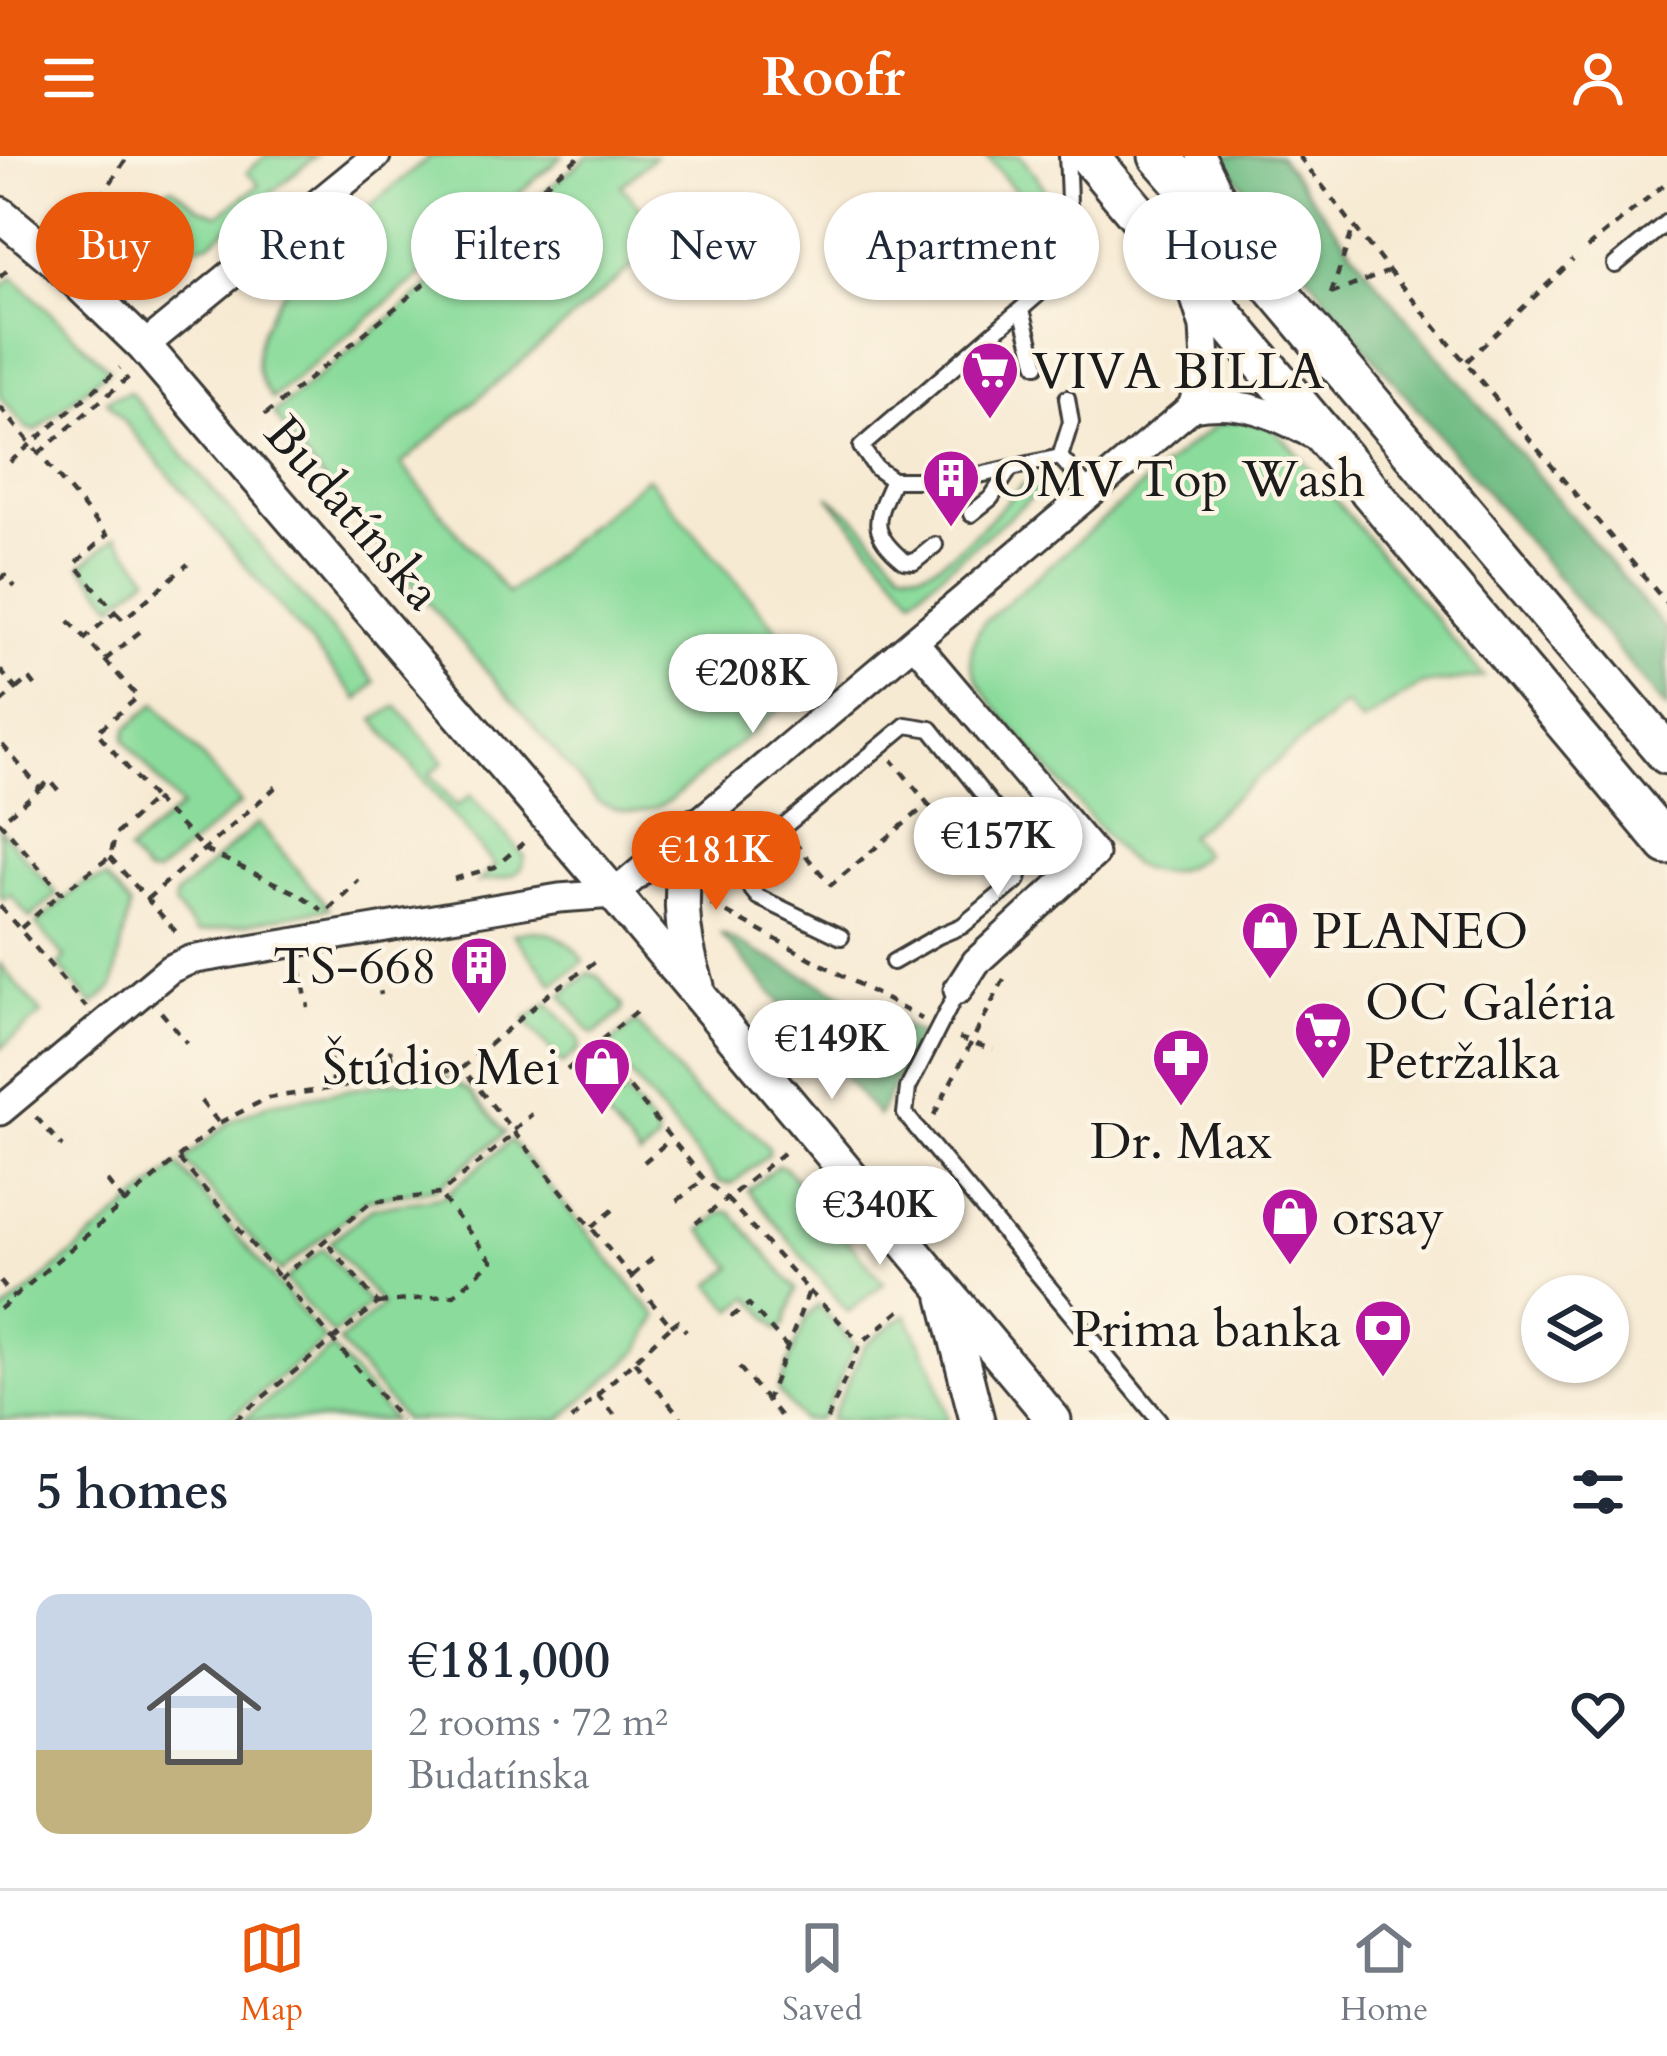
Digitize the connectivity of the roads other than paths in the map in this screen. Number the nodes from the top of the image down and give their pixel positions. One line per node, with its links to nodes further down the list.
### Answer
1 (376, 156): 16 (street)
2 (1067, 156): 15 (lane)
3 (1089, 156): 8 (main road)
4 (1159, 156): 6 (main road)
5 (1201, 156): 7 (street)
6 (1191, 192)
7 (1219, 192)
8 (1123, 196)
9 (0, 214): 16 (street, Budatínska)
10 (1667, 222): 11 (lane)
11 (1616, 265)
12 (1195, 300): 19 (street)
13 (1211, 300): 20 (main road)
14 (1284, 300): 28 (main road)
15 (1022, 310): 17 (lane); 23 (lane)
16 (132, 363): 31 (street, Budatínska)
17 (1037, 364)
18 (1067, 398): 21 (lane)
19 (1192, 407): 20 (street); 24 (street)
20 (1330, 443): 30 (main road)
21 (1060, 457): 22 (lane); 24 (lane)
22 (1010, 470): 23 (lane); 25 (lane)
23 (892, 480): 26 (lane)
24 (1091, 492): 27 (street)
25 (970, 514)
26 (934, 545)
27 (914, 642): 29 (street); 34 (street)
28 (1667, 754)
29 (694, 826): 31 (street); 35 (street)
30 (1667, 844)
31 (614, 894): 35 (street, Budatínska); 36 (street)
32 (841, 938): 33 (lane)
33 (893, 962)
34 (958, 990): 40 (lane)
35 (701, 999): 37 (street, Budatínska)
36 (0, 1111)
37 (945, 1291): 38 (street, Budatínska); 39 (street, Budatínska)
38 (977, 1420)
39 (1054, 1420)
40 (1159, 1420)

